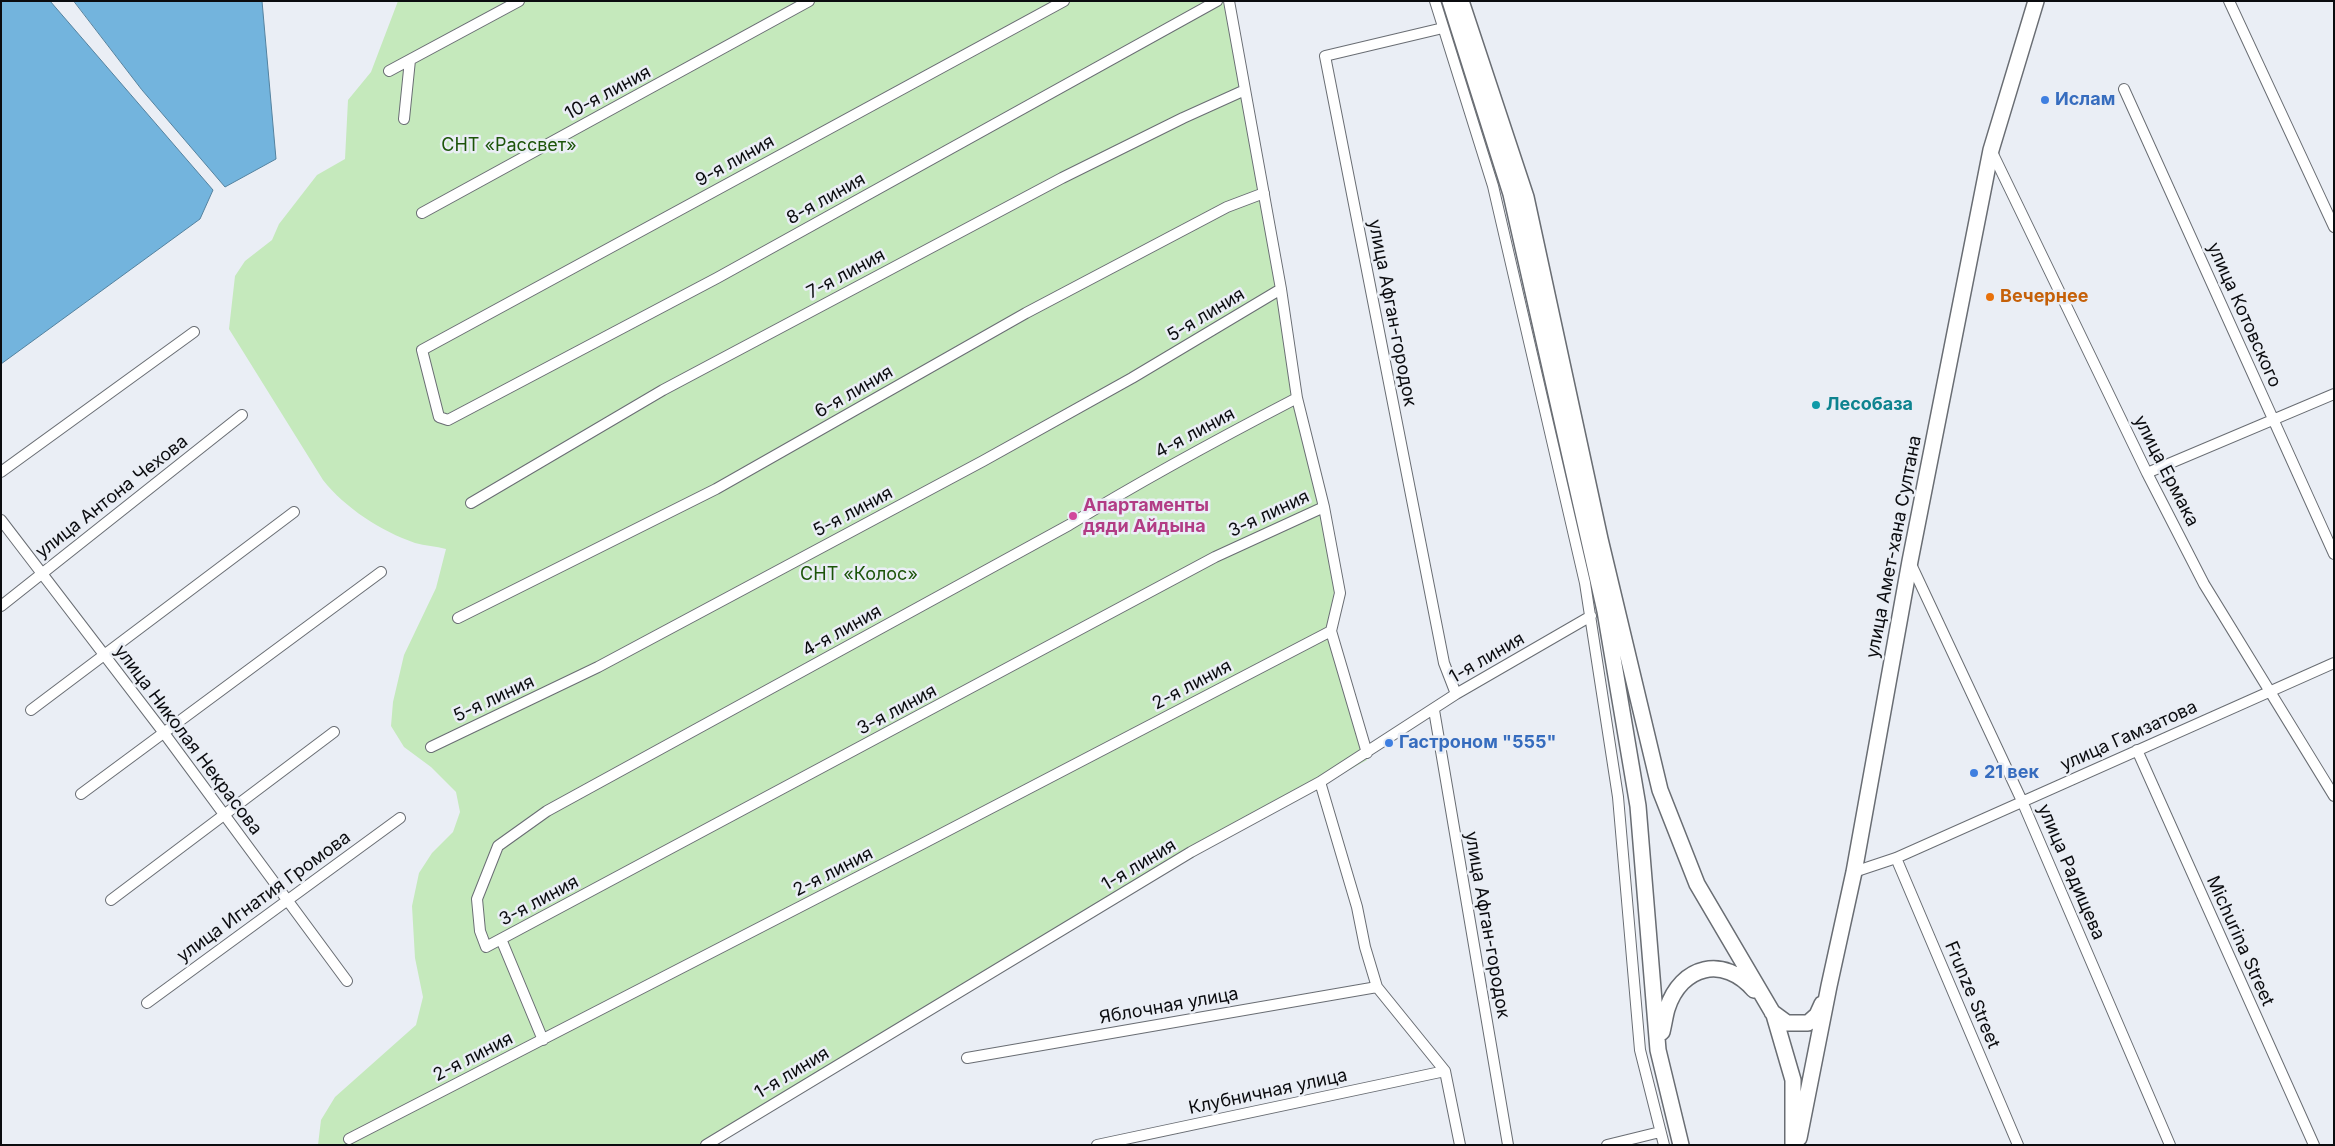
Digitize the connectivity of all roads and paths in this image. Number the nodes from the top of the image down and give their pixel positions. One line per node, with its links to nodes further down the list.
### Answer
1 (519, 1): 12 (street)
2 (809, 1): 19 (street, 10-я линия)
3 (1064, 1): 26 (street, 9-я линия)
4 (1218, 1): 26 (street, 8-я линия)
5 (1229, 1): 15 (street)
6 (1435, 1): 11 (street)
7 (1450, 1): 71 (main road)
8 (1461, 1): 69 (main road)
9 (2036, 1): 17 (main road, улица Амет-хана Султана)
10 (2229, 1): 20 (street)
11 (1443, 28): 39 (street); 45 (street, улица Афган-городок)
12 (410, 60): 13 (street); 16 (street)
13 (389, 71)
14 (2124, 89): 27 (street, улица Котовского)
15 (1245, 90): 18 (street); 30 (street, 7-я линия)
16 (404, 119)
17 (1991, 150): 29 (street, улица Ермака); 35 (main road, улица Амет-хана Султана)
18 (1264, 193): 21 (street); 40 (street, 6-я линия)
19 (422, 213)
20 (2334, 227)
21 (1281, 289): 24 (street); 50 (street, 5-я линия)
22 (194, 332): 28 (street)
23 (2334, 394): 27 (street)
24 (1297, 398): 31 (street); 64 (street, 4-я линия)
25 (242, 415): 37 (street, улица Антона Чехова)
26 (448, 420)
27 (2274, 421): 29 (street); 34 (street, улица Котовского)
28 (1, 472)
29 (2147, 473): 44 (street, улица Ермака)
30 (471, 503)
31 (1324, 507): 41 (street); 63 (street, 3-я линия)
32 (294, 512): 42 (street)
33 (1, 520): 37 (street, улица Николая Некрасова)
34 (2334, 554)
35 (1910, 561): 56 (street, улица Радищева); 60 (main road, улица Амет-хана Султана)
36 (381, 572): 49 (street)
37 (42, 573): 38 (street, улица Антона Чехова); 42 (street, улица Николая Некрасова)
38 (1, 606)
39 (1592, 616): 45 (street, 1-я линия); 74 (street)
40 (458, 618)
41 (1331, 631): 52 (street); 70 (street, 2-я линия)
42 (104, 655): 46 (street); 49 (street, улица Николая Некрасова)
43 (2334, 662): 44 (street, улица Гамзатова)
44 (2270, 691): 51 (street, улица Гамзатова); 55 (street, улица Ермака)
45 (1456, 694): 47 (street, 1-я линия)
46 (31, 710)
47 (1434, 710): 52 (street, 1-я линия); 79 (street, улица Афган-городок)
48 (334, 732): 57 (street)
49 (164, 733): 54 (street); 57 (street, улица Николая Некрасова)
50 (431, 747)
51 (2137, 750): 56 (street, улица Гамзатова); 87 (street, Michurina Street)
52 (1368, 753): 53 (street, 1-я линия)
53 (1320, 782): 67 (street); 76 (street, 1-я линия)
54 (80, 794)
55 (2334, 796)
56 (2022, 801): 59 (street, улица Гамзатова); 86 (street, улица Радищева)
57 (224, 815): 61 (street); 62 (street, улица Николая Некрасова)
58 (400, 818): 62 (street, улица Игнатия Громова)
59 (1896, 858): 60 (street, улица Гамзатова); 85 (street, Frunze Street)
60 (1854, 872): 66 (main road, улица Амет-хана Султана)
61 (111, 900)
62 (287, 900): 65 (street, улица Николая Некрасова); 68 (street, улица Игнатия Громова)
63 (501, 939): 64 (street, 3-я линия); 70 (street)
64 (486, 947)
65 (347, 981)
66 (1829, 986): 69 (main road); 84 (main road)
67 (1377, 987): 72 (street, Яблочная улица); 73 (street)
68 (147, 1003)
69 (1774, 1015): 71 (main road); 83 (main road)
70 (543, 1040): 75 (street, 2-я линия)
71 (1658, 1050): 82 (main road)
72 (966, 1058)
73 (1445, 1070): 77 (street, Клубничная улица); 78 (street)
74 (1660, 1132): 80 (street); 81 (street)
75 (350, 1139)
76 (706, 1145)
77 (1097, 1145)
78 (1460, 1145)
79 (1508, 1145)
80 (1607, 1145)
81 (1664, 1145)
82 (1681, 1145)
83 (1793, 1145)
84 (1798, 1145)
85 (2018, 1145)
86 (2170, 1145)
87 (2314, 1145)

